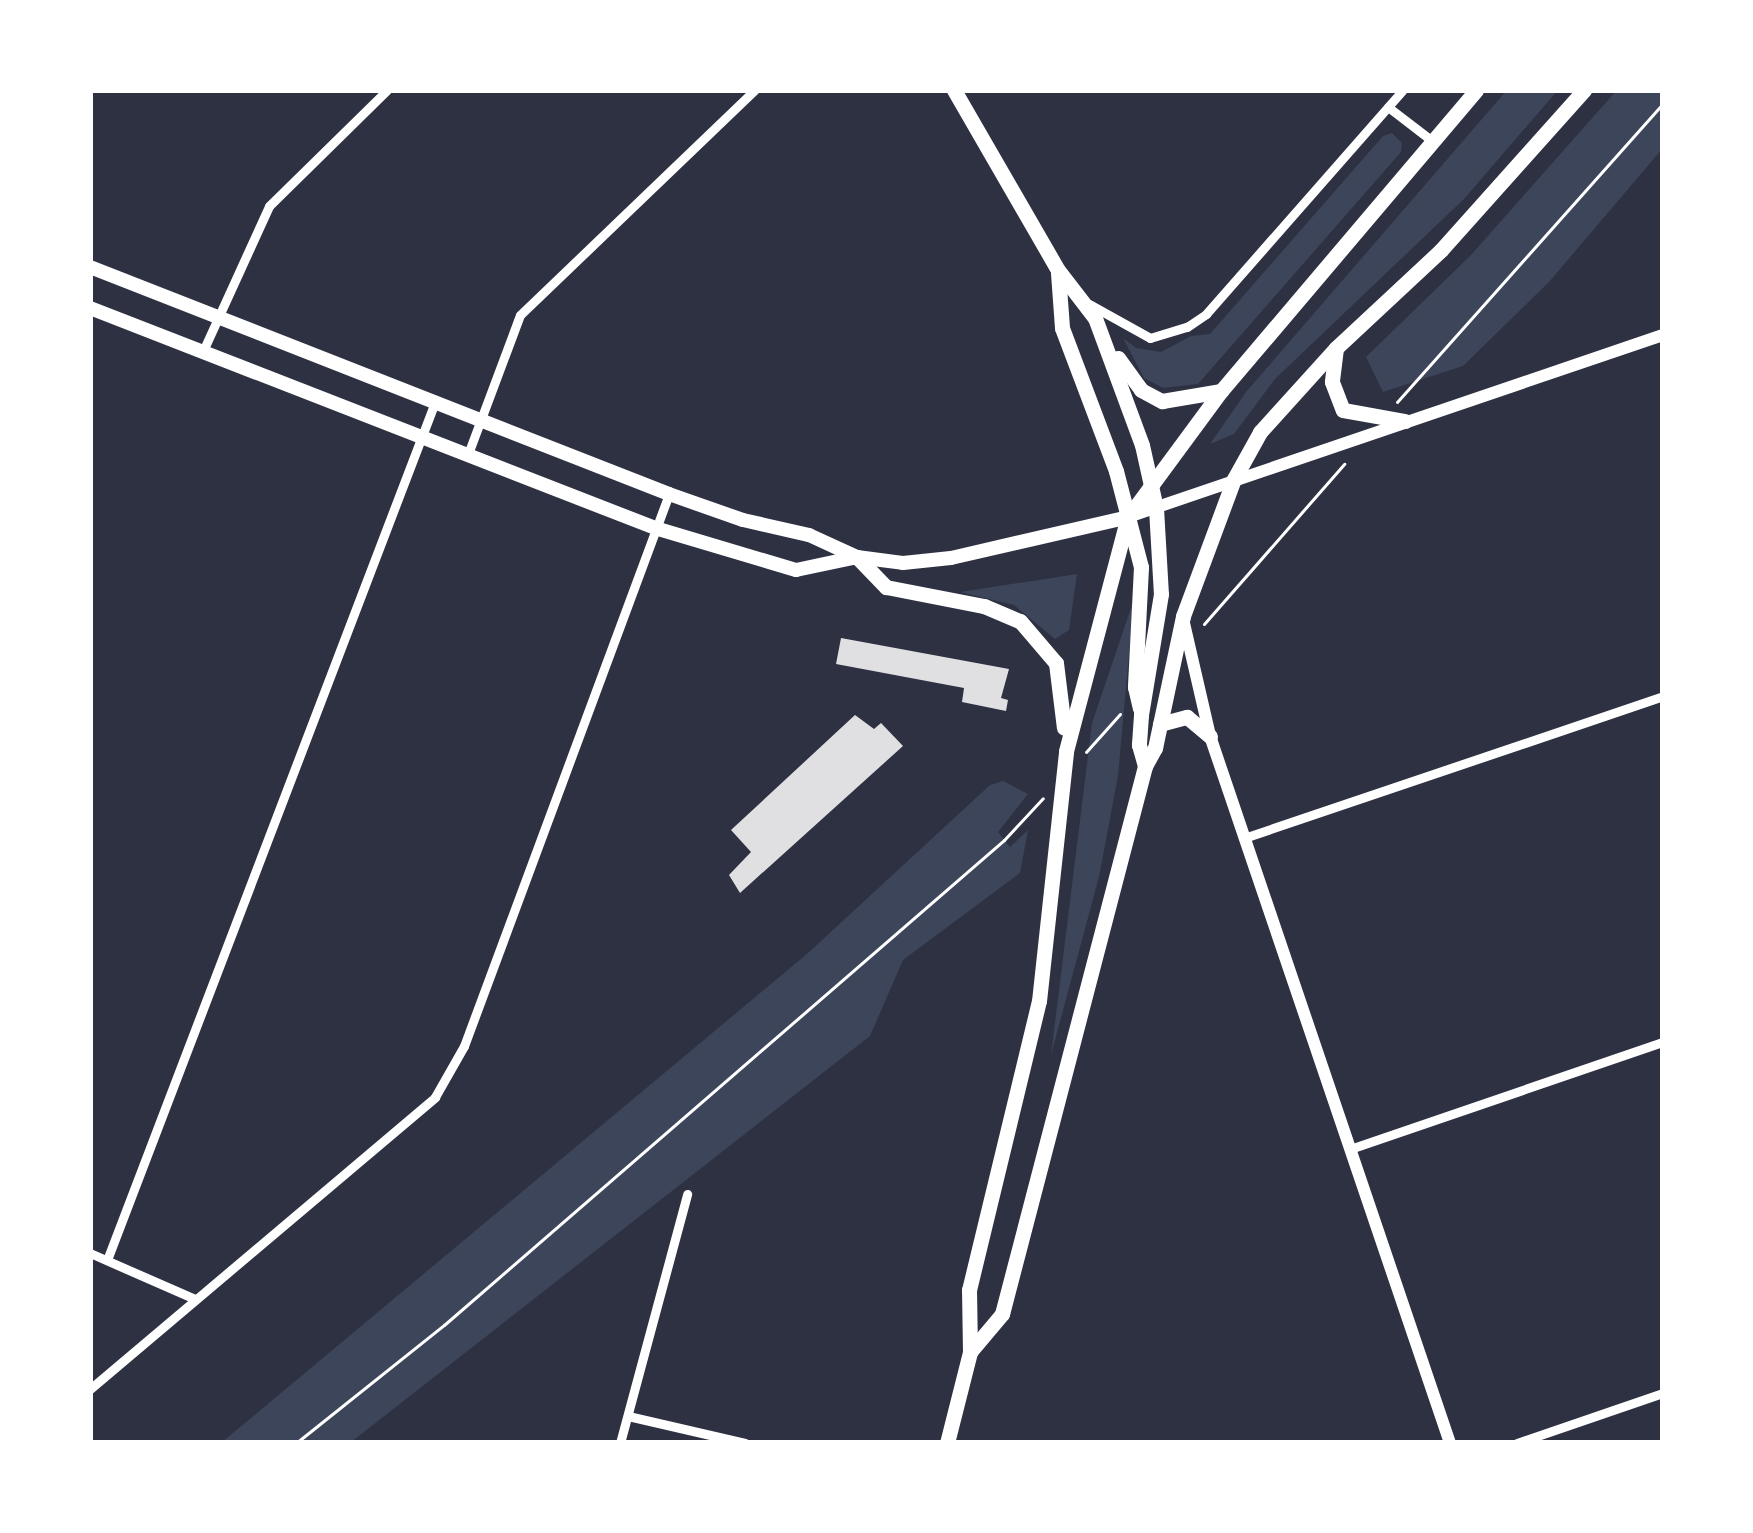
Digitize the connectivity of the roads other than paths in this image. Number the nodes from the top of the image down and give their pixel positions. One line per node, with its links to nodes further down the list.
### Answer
1 (386, 90): 13 (street)
2 (755, 90): 20 (street)
3 (954, 90): 10 (main road)
4 (1403, 90): 7 (street)
5 (1476, 90): 8 (main road)
6 (1584, 90): 16 (main road)
7 (1388, 107): 8 (street); 11 (street)
8 (1431, 140): 18 (main road)
9 (90, 267): 13 (main road)
10 (1058, 270): 11 (main road); 28 (main road)
11 (1079, 298): 15 (main road)
12 (90, 308): 17 (main road)
13 (219, 317): 17 (street); 19 (main road)
14 (1663, 335): 21 (street)
15 (1109, 347): 18 (main road); 25 (main road)
16 (1336, 348): 21 (main road); 24 (main road)
17 (203, 351): 22 (main road)
18 (1220, 391): 25 (main road)
19 (435, 402): 20 (main road); 22 (street)
20 (482, 417): 23 (street); 26 (main road)
21 (1405, 422): 24 (street)
22 (422, 437): 23 (main road); 43 (street)
23 (468, 454): 29 (main road)
24 (1234, 479): 27 (street); 31 (main road)
25 (1152, 486): 27 (main road); 28 (main road)
26 (669, 494): 29 (street); 30 (main road)
27 (1156, 508): 28 (street); 33 (main road)
28 (1129, 517): 30 (main road); 33 (main road); 36 (main road)
29 (655, 528): 30 (main road); 44 (street)
30 (857, 557): 36 (main road)
31 (1183, 616): 34 (main road); 35 (street)
32 (1663, 696): 38 (street)
33 (1137, 707): 37 (main road)
34 (1160, 724): 35 (main road); 37 (main road)
35 (1210, 736): 38 (street)
36 (1066, 751): 45 (main road)
37 (1145, 766): 45 (main road)
38 (1244, 838): 40 (street)
39 (1663, 1042): 40 (street)
40 (1350, 1149): 52 (street)
41 (687, 1194): 48 (street)
42 (90, 1253): 43 (street)
43 (107, 1259): 44 (street)
44 (195, 1299): 46 (street)
45 (970, 1352): 51 (main road)
46 (90, 1389)
47 (1663, 1393): 53 (street)
48 (628, 1416): 49 (street); 50 (street)
49 (620, 1443)
50 (745, 1443)
51 (947, 1443)
52 (1450, 1443)
53 (1517, 1443)

